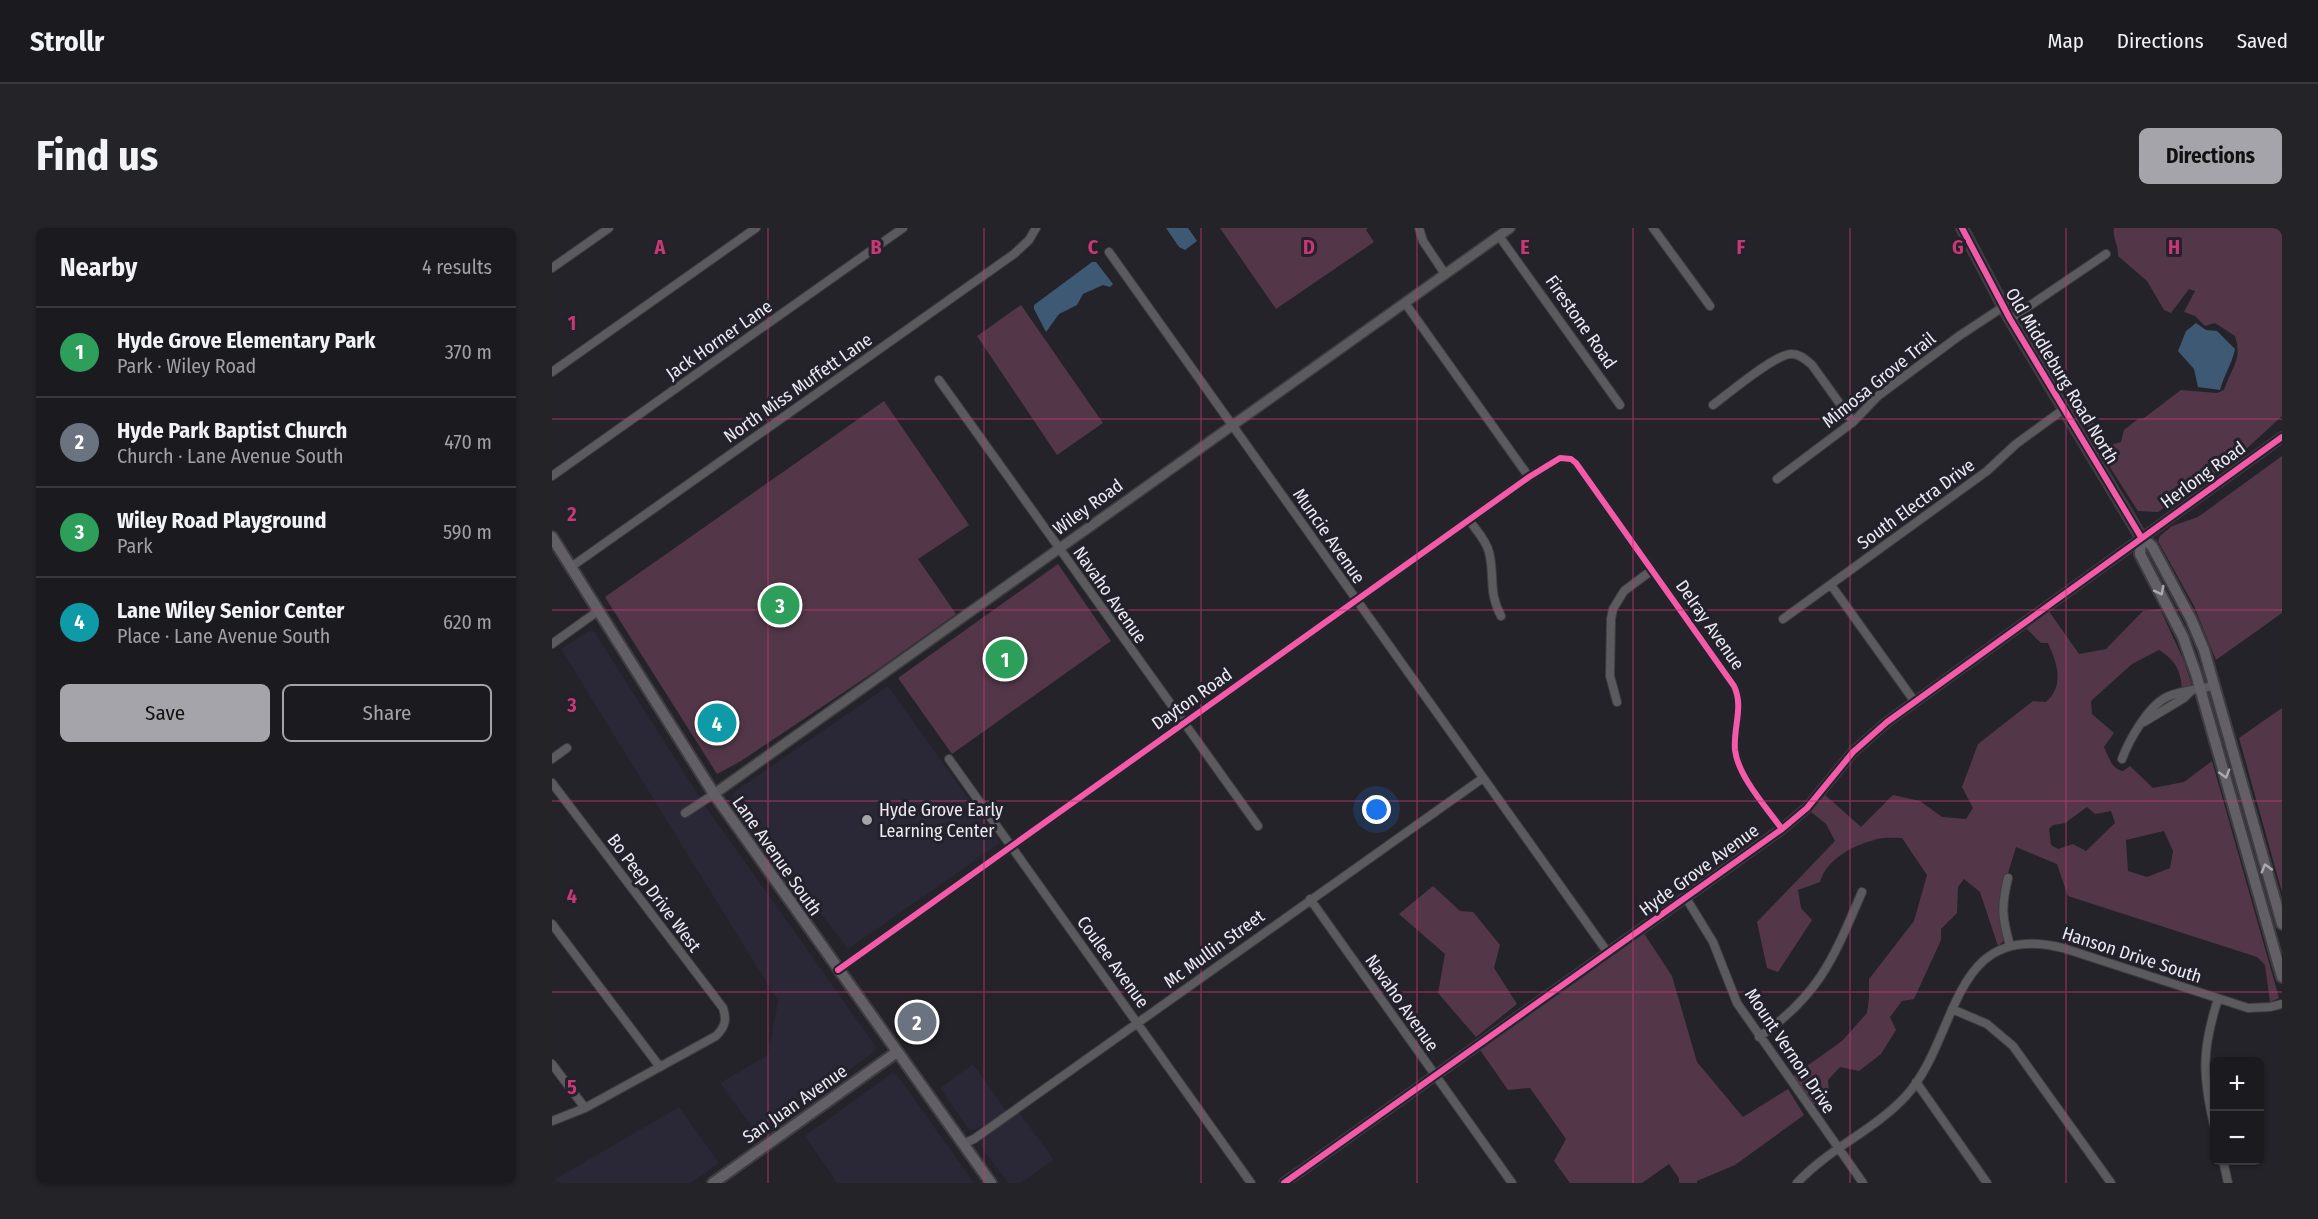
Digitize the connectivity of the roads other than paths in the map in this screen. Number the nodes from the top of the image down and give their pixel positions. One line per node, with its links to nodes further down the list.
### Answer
1 (609, 228): 12 (street)
2 (756, 228): 18 (street)
3 (903, 228): 27 (street, Jack Horner Lane)
4 (1036, 228): 34 (street, North Miss Muffett Lane)
5 (1419, 228): 13 (street)
6 (1510, 228): 9 (street, Wiley Road)
7 (1653, 228): 15 (street)
8 (1962, 228): 16 (main road, Old Middleburg Road North)
9 (1497, 232): 13 (street, Wiley Road); 20 (street, Firestone Road)
10 (1109, 252): 24 (street, Muncie Avenue)
11 (2106, 254): 17 (street)
12 (552, 268)
13 (1445, 274): 14 (street, Wiley Road)
14 (1405, 303): 24 (street, Wiley Road); 28 (street)
15 (1710, 306)
16 (2003, 307): 17 (main road, Old Middleburg Road North); 23 (street, Mimosa Grove Trail)
17 (2010, 319): 22 (main road, Old Middleburg Road North)
18 (552, 372)
19 (939, 380): 33 (street, Navaho Avenue)
20 (1620, 405)
21 (1713, 405): 23 (street)
22 (2064, 409): 32 (main road, Old Middleburg Road North); 36 (street, South Electra Drive)
23 (1853, 422): 29 (street, Mimosa Grove Trail)
24 (1232, 425): 33 (street, Wiley Road); 37 (street, Muncie Avenue)
25 (2282, 437): 32 (street, Herlong Road)
26 (1566, 458): 28 (street, Dayton Road); 35 (street, Delray Avenue)
27 (552, 476)
28 (1529, 477): 30 (street, Dayton Road)
29 (1777, 479)
30 (1469, 520): 37 (street, Dayton Road); 39 (street)
31 (552, 537): 34 (main road, Lane Avenue South)
32 (2141, 537): 42 (main road, Old Middleburg Road North); 43 (main road, Old Middleburg Road North, one-way to 43); 45 (street, Hyde Grove Avenue)
33 (1059, 549): 46 (street, Navaho Avenue); 53 (street, Wiley Road)
34 (571, 567): 38 (main road, Lane Avenue South)
35 (1652, 570): 44 (street); 56 (street, Delray Avenue)
36 (1830, 585): 40 (street, South Electra Drive); 45 (street)
37 (1356, 600): 46 (street, Dayton Road); 51 (street, Muncie Avenue)
38 (598, 611): 41 (street); 53 (main road, Lane Avenue South)
39 (1501, 616)
40 (1783, 619)
41 (552, 644)
42 (2215, 685): 43 (street); 57 (main road, Old Middleburg Road North)
43 (2196, 691): 50 (street); 59 (main road, Old Middleburg Road North, one-way to 59)
44 (1617, 702)
45 (1915, 702): 56 (street, Hyde Grove Avenue)
46 (1183, 723): 55 (street, Navaho Avenue); 58 (street, Dayton Road)
47 (567, 748): 48 (street)
48 (552, 759)
49 (949, 759): 58 (street, Coulee Avenue)
50 (2122, 759)
51 (1483, 778): 63 (street, Mc Mullin Street); 67 (street, Muncie Avenue)
52 (552, 783): 77 (street, Bo Peep Drive West)
53 (714, 794): 54 (street, Wiley Road); 68 (main road, Lane Avenue South)
54 (685, 813)
55 (1258, 826)
56 (1782, 829): 62 (street, Hyde Grove Avenue)
57 (2259, 841): 59 (main road); 65 (main road, Old Middleburg Road North, one-way to 57)
58 (1012, 846): 68 (street, Dayton Road); 73 (street, Coulee Avenue)
59 (2245, 846): 69 (main road, Old Middleburg Road North)
60 (2008, 878): 66 (street)
61 (1862, 892): 74 (street)
62 (1686, 898): 67 (street, Hyde Grove Avenue); 74 (street, Mount Vernon Drive)
63 (1310, 899): 73 (street, Mc Mullin Street); 78 (street, Navaho Avenue)
64 (552, 924): 77 (street)
65 (2282, 924)
66 (2010, 946): 70 (street, Hanson Drive South); 72 (street, Hanson Drive South)
67 (1608, 953): 78 (street, Hyde Grove Avenue)
68 (838, 970): 75 (main road, Lane Avenue South)
69 (2282, 977)
70 (2218, 999): 71 (street, Hanson Drive South); 81 (street)
71 (2282, 1004)
72 (1952, 1008): 79 (street, Hanson Drive South); 94 (street)
73 (1138, 1023): 83 (street, Mc Mullin Street); 88 (street, Coulee Avenue)
74 (1759, 1037): 84 (street, Mount Vernon Drive)
75 (897, 1052): 83 (main road, Lane Avenue South); 86 (main road, San Juan Avenue)
76 (552, 1064): 80 (street)
77 (660, 1067): 80 (street)
78 (1435, 1076): 89 (street, Hyde Grove Avenue); 90 (street, Navaho Avenue)
79 (1916, 1083): 84 (street, Hanson Drive South); 93 (street)
80 (585, 1108): 82 (street)
81 (2211, 1111)
82 (552, 1121)
83 (963, 1144): 87 (main road, Lane Avenue South)
84 (1839, 1149): 91 (street, Hanson Drive South); 92 (street, Mount Vernon Drive)
85 (2224, 1165): 95 (street)
86 (713, 1183)
87 (991, 1183)
88 (1251, 1183)
89 (1284, 1183)
90 (1512, 1183)
91 (1797, 1183)
92 (1863, 1183)
93 (1987, 1183)
94 (2111, 1183)
95 (2228, 1183)

